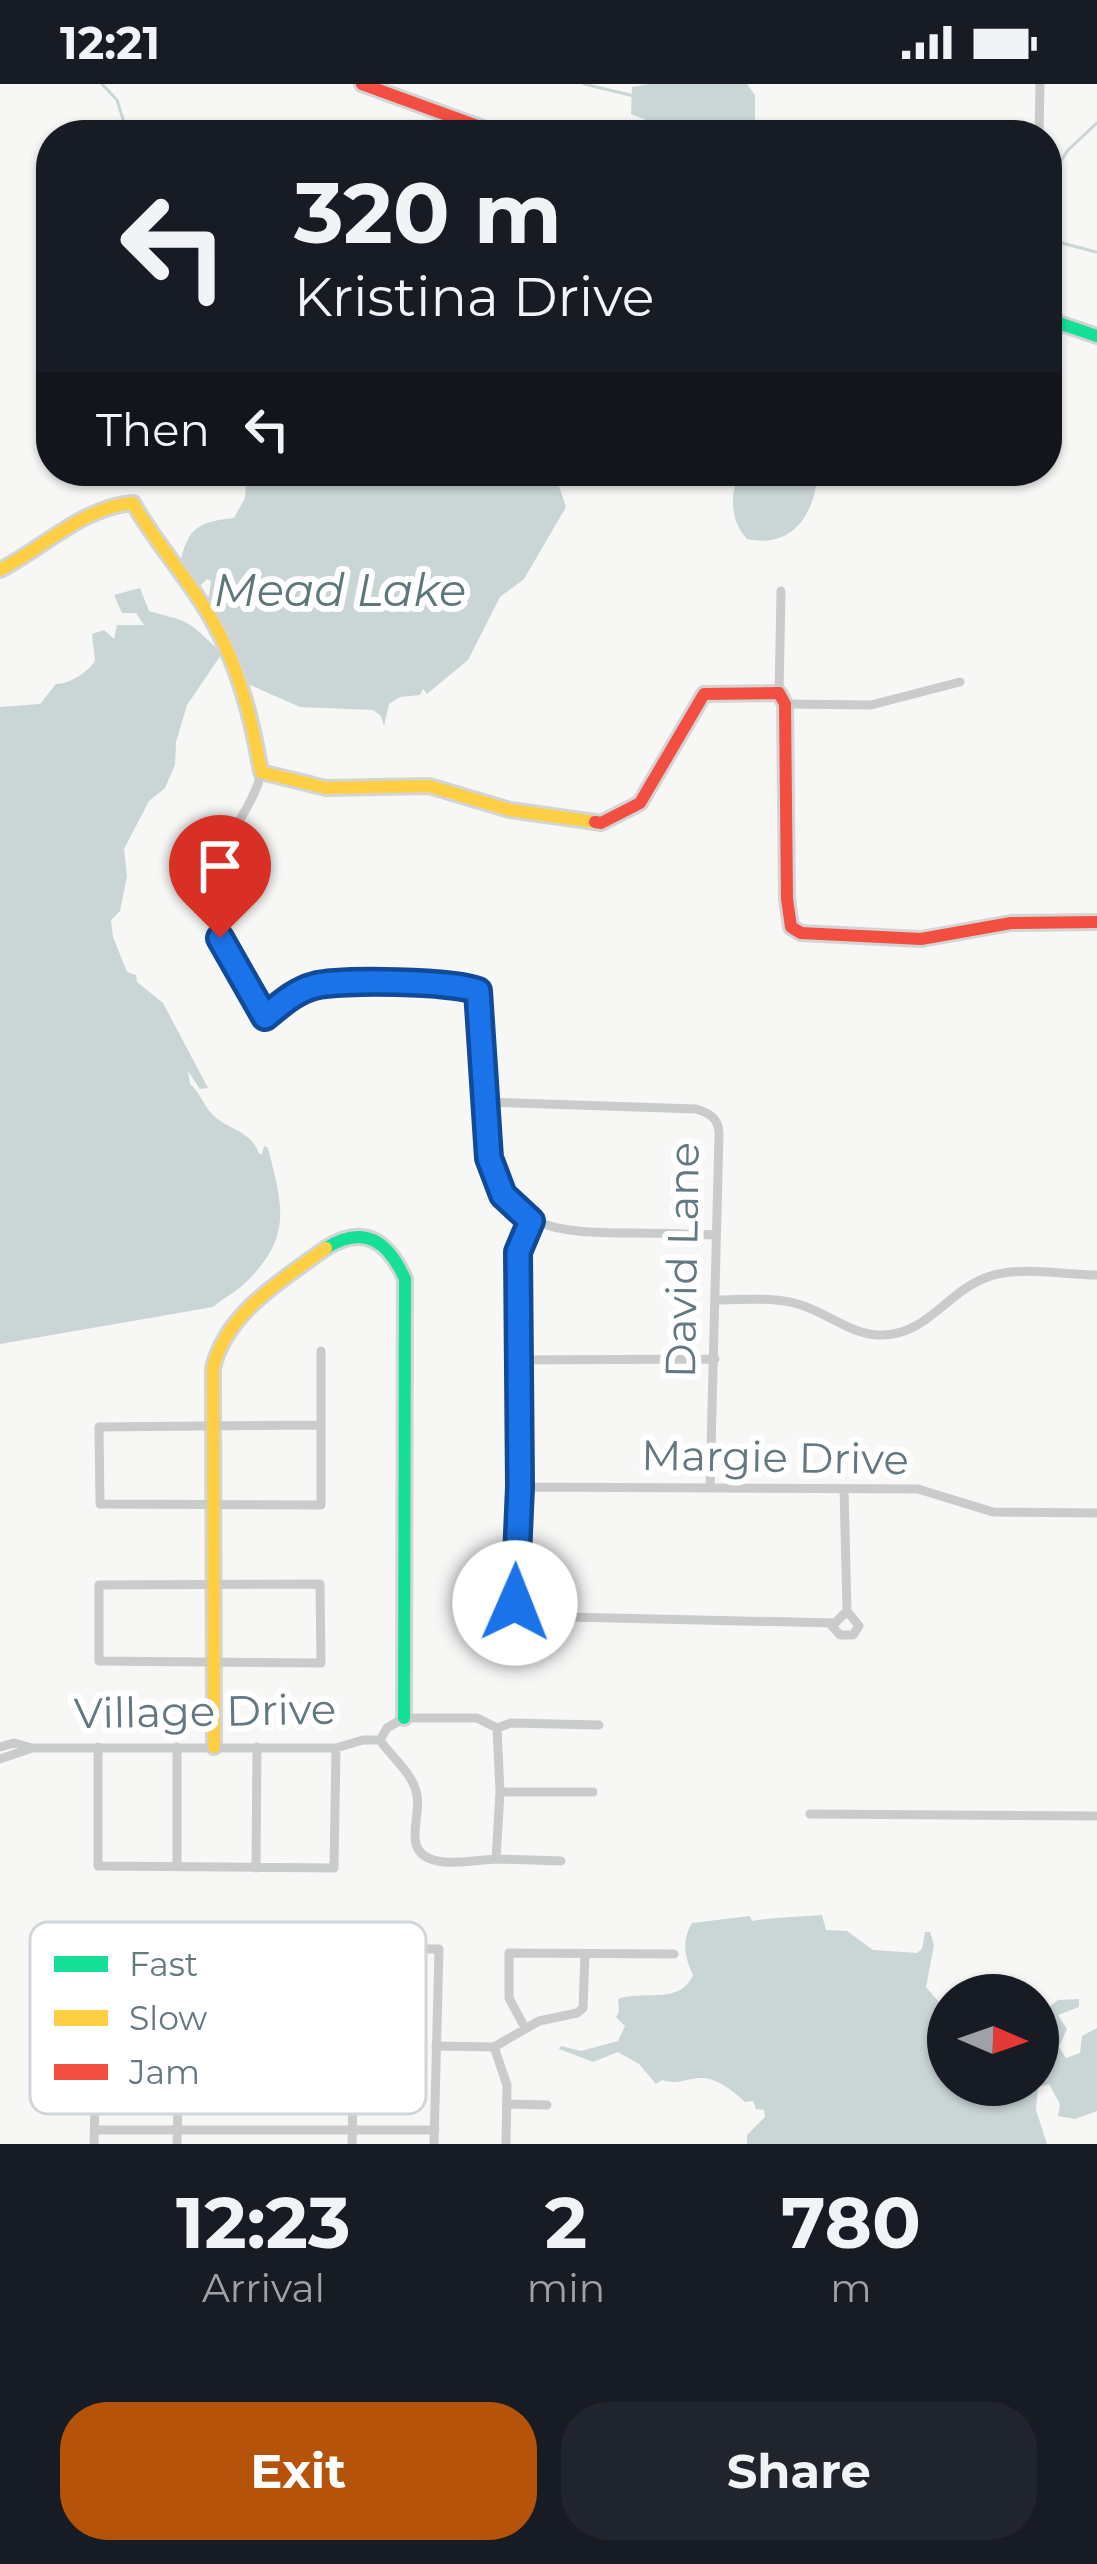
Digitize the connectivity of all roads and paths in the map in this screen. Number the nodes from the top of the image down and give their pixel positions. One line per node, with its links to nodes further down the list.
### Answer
1 (362, 84): 3 (street)
2 (1040, 84): 4 (street)
3 (461, 120)
4 (1039, 120)
5 (1062, 324): 6 (street)
6 (1097, 336)
7 (0, 570): 11 (street)
8 (781, 591): 10 (street)
9 (960, 682): 10 (street)
10 (782, 699): 11 (street); 13 (street)
11 (261, 772): 12 (street)
12 (225, 908)
13 (1097, 922)
14 (220, 938): 15 (street)
15 (487, 1102): 16 (street); 17 (street, David Lane)
16 (531, 1221): 17 (street); 22 (street)
17 (716, 1234): 19 (street, David Lane)
18 (1097, 1275): 19 (street)
19 (717, 1300): 21 (street, David Lane)
20 (321, 1352): 23 (street)
21 (715, 1359): 22 (street); 26 (street, David Lane)
22 (518, 1360): 25 (street)
23 (320, 1425): 24 (street); 28 (street)
24 (213, 1426): 28 (street); 28 (street); 34 (street)
25 (520, 1487): 26 (street, Margie Drive); 32 (street)
26 (710, 1488): 27 (street, Margie Drive)
27 (844, 1489): 29 (street, Margie Drive); 31 (street)
28 (213, 1504): 30 (street)
29 (1097, 1513)
30 (213, 1584): 33 (street); 33 (street); 33 (street)
31 (847, 1611): 32 (street); 32 (street)
32 (830, 1624)
33 (213, 1663): 39 (street)
34 (404, 1718): 36 (street); 37 (street)
35 (599, 1725): 36 (street)
36 (497, 1728): 46 (street)
37 (380, 1740): 44 (street, Village Drive); 50 (street)
38 (177, 1747): 39 (street, Village Drive); 42 (street, Village Drive); 52 (street)
39 (214, 1747): 43 (street, Village Drive)
40 (0, 1748): 41 (street, Village Drive)
41 (32, 1748): 42 (street, Village Drive); 45 (street, Village Drive)
42 (98, 1748): 52 (street)
43 (257, 1748): 44 (street, Village Drive); 53 (street)
44 (336, 1748): 53 (street)
45 (0, 1760)
46 (500, 1792): 47 (street); 50 (street)
47 (593, 1792)
48 (809, 1814): 49 (street)
49 (1097, 1816)
50 (496, 1858): 51 (street)
51 (561, 1862)
52 (177, 1867): 53 (street)
53 (256, 1868)
54 (426, 1949): 58 (street)
55 (585, 1954): 56 (street); 57 (street); 57 (street)
56 (674, 1954)
57 (525, 2028): 59 (street)
58 (436, 2045): 59 (street); 70 (street)
59 (494, 2047): 60 (street)
60 (507, 2104): 61 (street); 77 (street)
61 (548, 2105)
62 (95, 2114): 65 (street)
63 (178, 2114): 66 (street)
64 (352, 2114): 69 (street)
65 (95, 2129): 66 (street); 71 (street)
66 (178, 2130): 67 (street); 72 (street)
67 (260, 2130): 68 (street); 73 (street)
68 (273, 2130): 69 (street); 74 (street)
69 (352, 2130): 70 (street); 75 (street)
70 (435, 2130): 76 (street)
71 (94, 2144)
72 (177, 2144)
73 (259, 2144)
74 (272, 2144)
75 (352, 2144)
76 (434, 2144)
77 (506, 2144)

